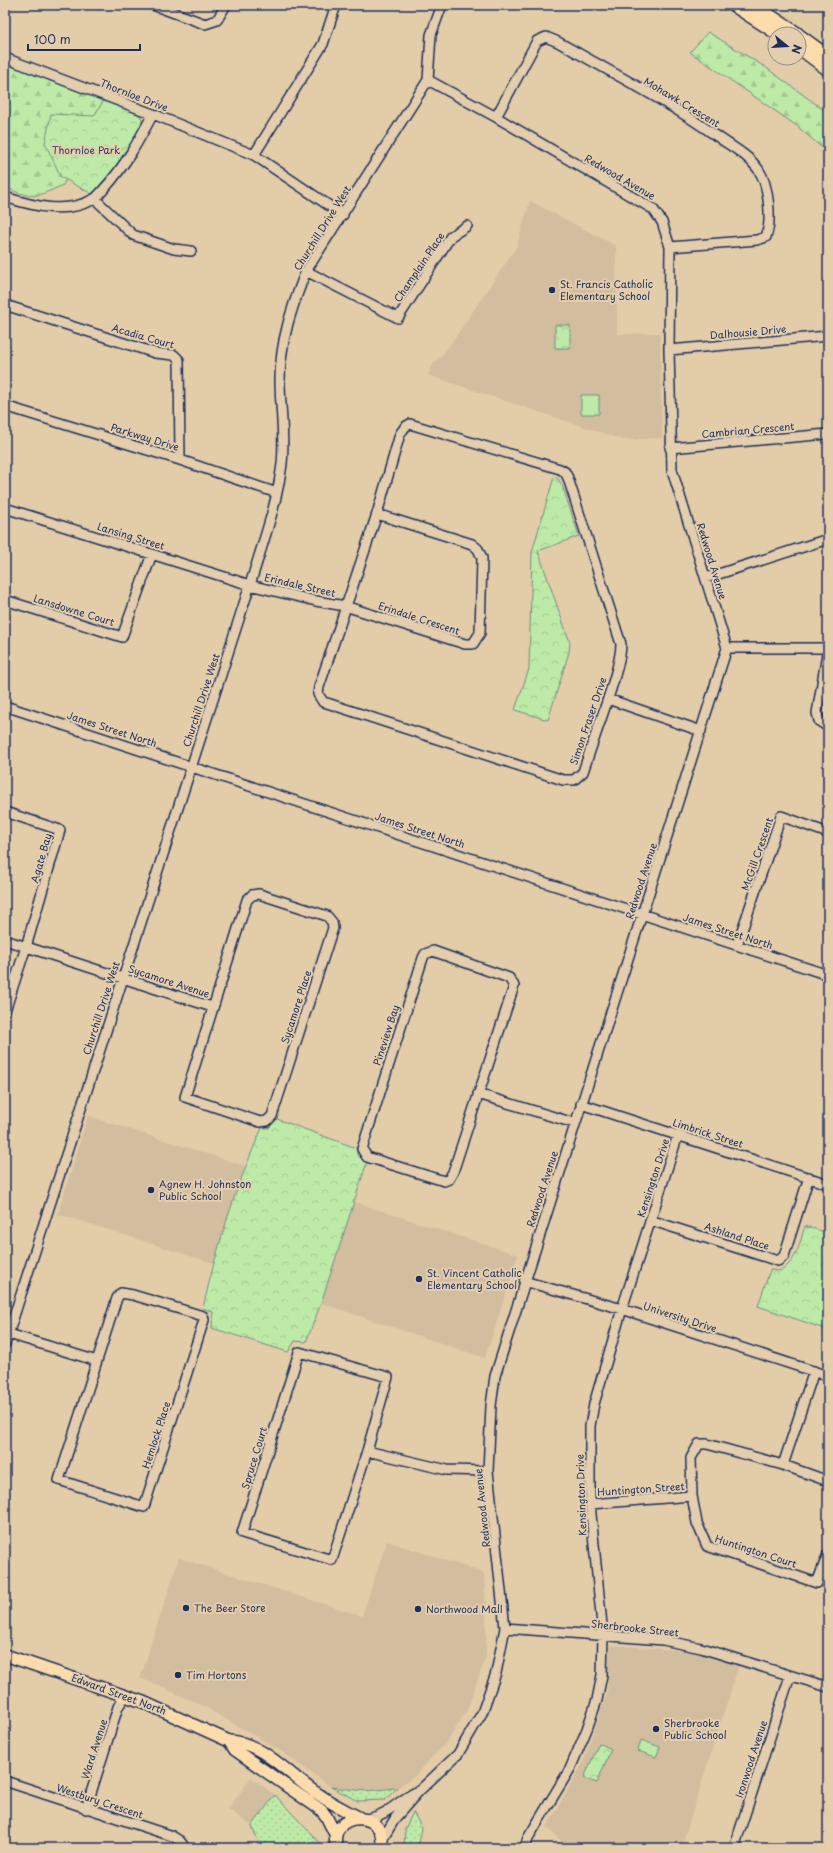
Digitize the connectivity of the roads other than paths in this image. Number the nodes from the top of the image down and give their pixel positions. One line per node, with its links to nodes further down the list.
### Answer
1 (153, 5): 2 (street)
2 (226, 5)
3 (336, 5): 17 (street)
4 (442, 5): 14 (street)
5 (734, 5): 7 (highway)
6 (753, 5): 8 (highway)
7 (767, 26)
8 (784, 26)
9 (807, 42): 11 (highway)
10 (807, 53): 13 (highway)
11 (828, 57)
12 (5, 58): 15 (street, Thornloe Drive)
13 (828, 69)
14 (428, 80): 16 (street, Redwood Avenue); 20 (street, Churchill Drive West)
15 (153, 114): 17 (street, Thornloe Drive); 19 (street)
16 (496, 116): 22 (street, Redwood Avenue); 22 (street, Mohawk Crescent)
17 (254, 155): 20 (street, Thornloe Drive)
18 (5, 197): 19 (street)
19 (95, 199): 23 (street)
20 (343, 215): 24 (street, Churchill Drive West)
21 (466, 226): 24 (street, Champlain Place)
22 (670, 247): 27 (street, Redwood Avenue)
23 (191, 251)
24 (306, 272): 32 (street, Churchill Drive West)
25 (5, 305): 31 (street, Acadia Court)
26 (828, 336): 27 (street, Dalhousie Drive)
27 (669, 350): 30 (street, Redwood Avenue)
28 (5, 406): 31 (street, Parkway Drive)
29 (828, 434): 30 (street, Cambrian Crescent)
30 (670, 448): 37 (street, Redwood Avenue)
31 (180, 460): 32 (street, Parkway Drive)
32 (277, 493): 38 (street, Churchill Drive West)
33 (5, 508): 36 (street, Lansing Street)
34 (377, 514): 40 (street, Simon Fraser Drive); 40 (street, Erindale Crescent); 43 (street, Simon Fraser Drive)
35 (828, 539): 37 (street)
36 (152, 554): 38 (street, Lansing Street); 39 (street, Lansdowne Court)
37 (706, 578): 41 (street, Redwood Avenue)
38 (250, 584): 40 (street, Erindale Street); 47 (street, Churchill Drive West)
39 (5, 600)
40 (345, 606): 43 (street, Simon Fraser Drive)
41 (727, 648): 42 (street); 46 (street, Redwood Avenue)
42 (828, 648): 45 (street)
43 (608, 700): 46 (street)
44 (5, 706): 47 (street, James Street North)
45 (828, 727)
46 (701, 731): 50 (street, Redwood Avenue)
47 (190, 766): 50 (street, James Street North); 55 (street, Churchill Drive West)
48 (5, 812): 53 (street, Agate Bay)
49 (828, 833): 52 (street, McGill Crescent)
50 (642, 914): 52 (street, James Street North); 59 (street, Redwood Avenue)
51 (5, 940): 53 (street, Sycamore Avenue)
52 (737, 945): 54 (street, James Street North)
53 (26, 947): 55 (street, Sycamore Avenue); 57 (street)
54 (828, 975)
55 (122, 977): 56 (street, Sycamore Avenue); 67 (street, Churchill Drive West)
56 (212, 1007): 56 (street, Sycamore Place)
57 (5, 1011)
58 (478, 1094): 58 (street, Pineview Bay); 60 (street)
59 (580, 1104): 60 (street, Redwood Avenue); 61 (street, Limbrick Street)
60 (574, 1123): 65 (street, Redwood Avenue)
61 (678, 1135): 62 (street, Limbrick Street); 64 (street, Kensington Drive)
62 (809, 1177): 63 (street, Limbrick Street); 64 (street, Ashland Place)
63 (828, 1184)
64 (650, 1220): 66 (street, Kensington Drive)
65 (524, 1281): 66 (street, University Drive); 74 (street, Redwood Avenue)
66 (622, 1309): 70 (street, University Drive); 77 (street, Kensington Drive)
67 (9, 1334): 68 (street, Churchill Drive West); 69 (street)
68 (5, 1344)
69 (97, 1361): 69 (street, Hemlock Place)
70 (814, 1372): 71 (street, University Drive); 73 (street)
71 (828, 1376)
72 (367, 1451): 72 (street, Spruce Court); 74 (street)
73 (783, 1465): 75 (street, Huntington Court); 76 (street, Huntington Court)
74 (488, 1470): 79 (street, Redwood Avenue)
75 (828, 1481)
76 (692, 1496): 77 (street, Huntington Street); 78 (street, Huntington Court)
77 (590, 1504): 80 (street, Kensington Drive)
78 (828, 1554)
79 (505, 1628): 80 (street, Sherbrooke Street); 87 (street, Redwood Avenue)
80 (603, 1635): 82 (street, Sherbrooke Street); 93 (street, Kensington Drive)
81 (5, 1655): 84 (main road, Edward Street North)
82 (790, 1676): 83 (street, Sherbrooke Street); 94 (street, Ironwood Avenue)
83 (828, 1687)
84 (125, 1696): 85 (main road, Edward Street North); 88 (street, Ward Avenue)
85 (229, 1741): 89 (main road, Edward Street North); 90 (main road, Edward Street North)
86 (5, 1781): 88 (street, Westbury Crescent)
87 (419, 1791): 89 (street, Redwood Avenue); 91 (street, Redwood Avenue)
88 (86, 1809): 92 (street, Westbury Crescent)
89 (363, 1818): 90 (main road); 91 (main road, Edward Street North)
90 (336, 1844)
91 (381, 1844)
92 (185, 1848)
93 (525, 1848)
94 (734, 1848)

